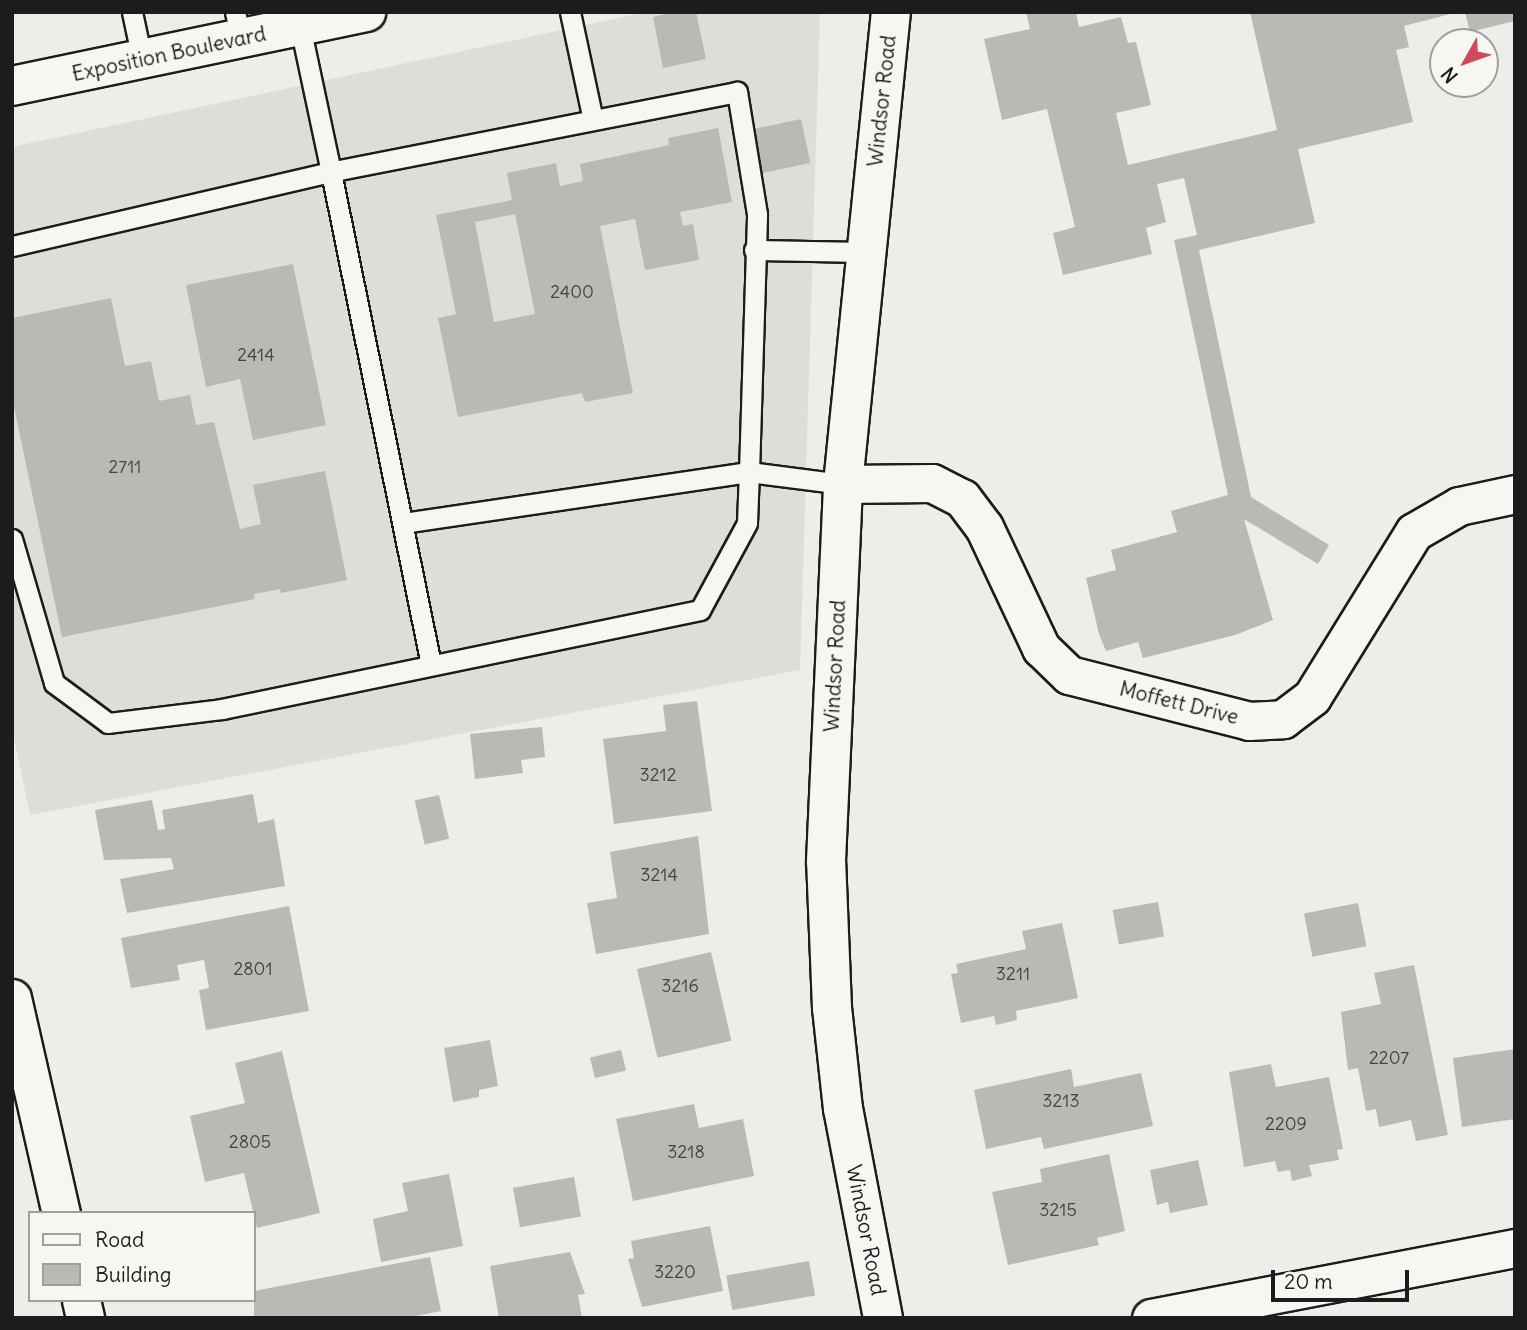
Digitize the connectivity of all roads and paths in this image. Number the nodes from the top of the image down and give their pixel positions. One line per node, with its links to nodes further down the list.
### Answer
1 (132, 12): 7 (lane)
2 (366, 12): 6 (street, Exposition Boulevard)
3 (570, 12): 9 (lane)
4 (891, 12): 13 (street, Windsor Road)
5 (238, 26): 6 (street, Exposition Boulevard); 7 (street, Exposition Boulevard)
6 (300, 26): 10 (lane)
7 (142, 60): 8 (street, Exposition Boulevard)
8 (12, 86)
9 (593, 120): 10 (lane); 12 (lane)
10 (331, 172): 11 (lane); 17 (lane)
11 (12, 246)
12 (754, 250): 13 (lane); 14 (lane)
13 (867, 252): 15 (street, Windsor Road)
14 (749, 472): 15 (lane); 17 (lane); 19 (lane)
15 (843, 484): 16 (street, Moffett Drive); 23 (street, Windsor Road)
16 (1515, 494)
17 (402, 523): 19 (lane)
18 (12, 539): 19 (lane)
19 (431, 665)
20 (12, 998): 21 (street)
21 (61, 1211)
22 (1515, 1248): 24 (street)
23 (883, 1318)
24 (1151, 1318)

